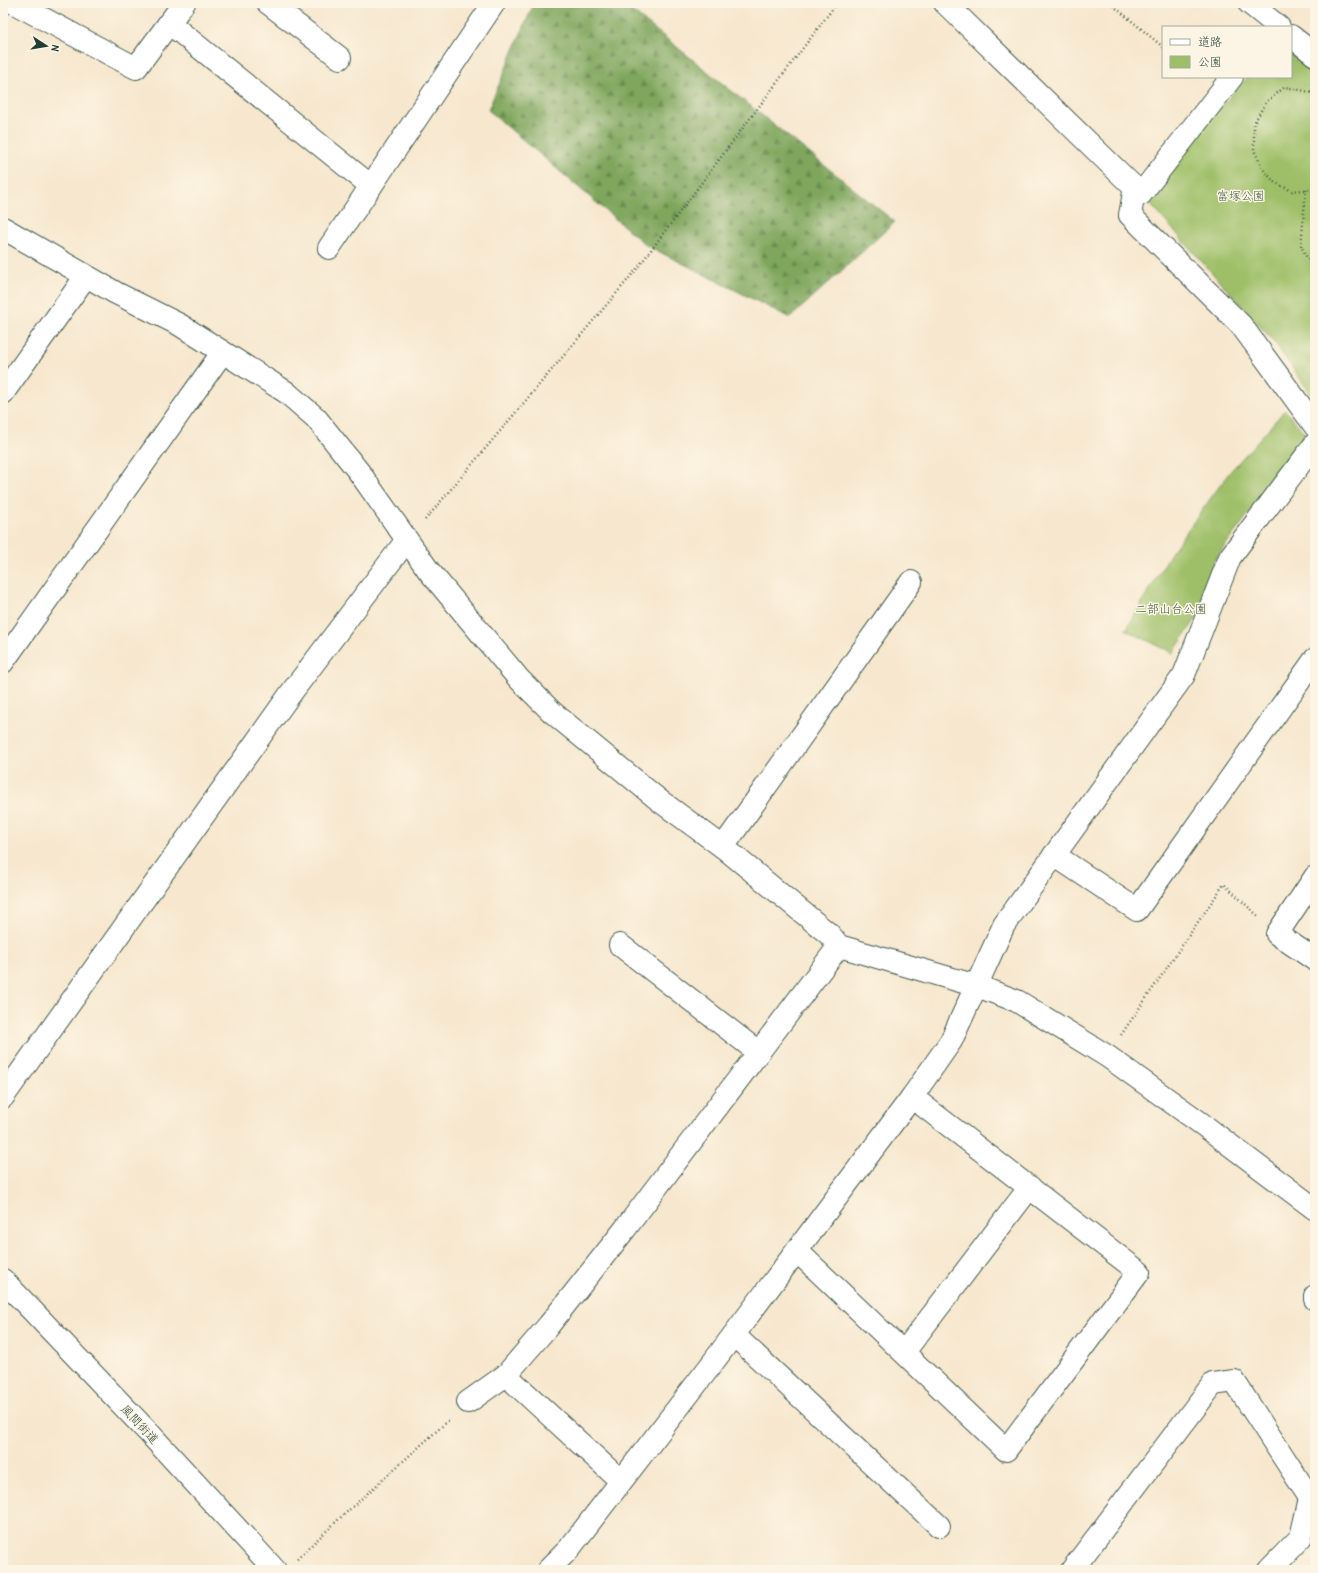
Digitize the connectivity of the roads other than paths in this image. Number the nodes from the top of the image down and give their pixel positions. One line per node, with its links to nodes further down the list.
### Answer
1 (14, 3): 7 (street)
2 (184, 3): 7 (street)
3 (268, 3): 11 (street)
4 (494, 3): 13 (street)
5 (945, 3): 14 (street)
6 (1249, 3): 8 (street)
7 (169, 23): 13 (street)
8 (1275, 26)
9 (1292, 37): 10 (street)
10 (1315, 55)
11 (340, 58)
12 (1231, 78): 14 (street)
13 (371, 186): 16 (street)
14 (1135, 187): 20 (street)
15 (3, 228): 17 (street)
16 (330, 248)
17 (86, 276): 18 (street); 19 (street)
18 (222, 353): 22 (street); 25 (street)
19 (3, 393)
20 (1315, 426)
21 (1315, 444): 27 (street)
22 (406, 541): 26 (street); 35 (street)
23 (911, 582): 26 (street)
24 (1315, 659): 27 (street)
25 (3, 662)
26 (723, 847): 30 (street)
27 (1054, 854): 32 (street)
28 (1315, 877): 31 (street)
29 (620, 945): 33 (street)
30 (839, 946): 32 (street); 33 (street)
31 (1315, 960)
32 (976, 986): 34 (street); 37 (street)
33 (758, 1052): 42 (street)
34 (912, 1096): 36 (street); 38 (street)
35 (3, 1097)
36 (1030, 1187): 41 (street); 41 (street)
37 (1315, 1210)
38 (797, 1251): 40 (street); 41 (street)
39 (3, 1280): 46 (street, 風間街道)
40 (734, 1335): 44 (street); 45 (street)
41 (904, 1352)
42 (506, 1375): 43 (street); 44 (street)
43 (468, 1402)
44 (621, 1481): 47 (street)
45 (939, 1526)
46 (275, 1570)
47 (548, 1570)
48 (1072, 1570): 49 (street)
49 (1269, 1570)

